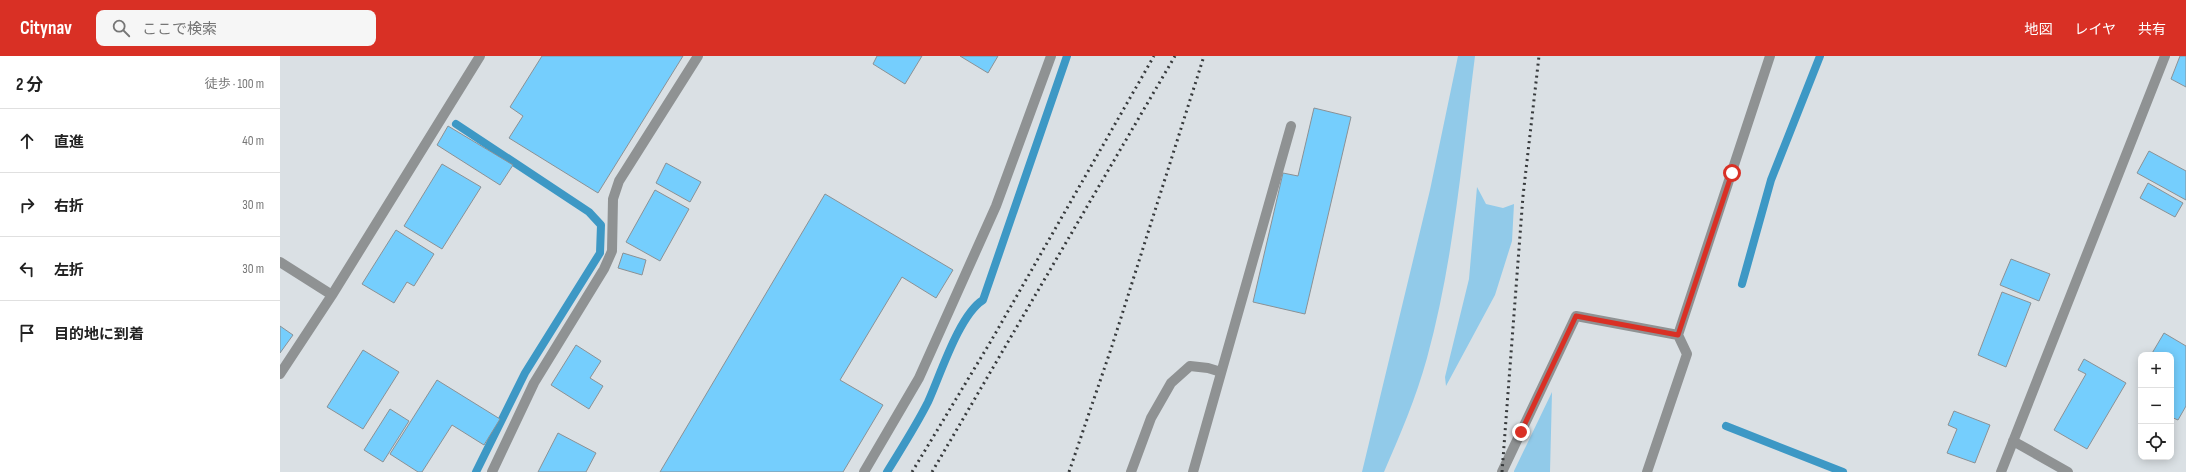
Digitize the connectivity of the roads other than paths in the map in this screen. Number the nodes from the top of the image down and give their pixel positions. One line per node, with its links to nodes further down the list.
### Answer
1 (480, 56): 8 (street)
2 (698, 56): 13 (street)
3 (1051, 56): 14 (street)
4 (1770, 56): 9 (street)
5 (2165, 56): 12 (street)
6 (1291, 126): 10 (street)
7 (280, 262): 8 (street)
8 (332, 295): 11 (street)
9 (1678, 335): 17 (street); 18 (street)
10 (1221, 372): 15 (street); 16 (street)
11 (280, 374)
12 (2013, 441): 19 (street); 20 (street)
13 (492, 472)
14 (864, 472)
15 (1131, 472)
16 (1193, 472)
17 (1502, 472)
18 (1647, 472)
19 (2001, 472)
20 (2068, 472)

